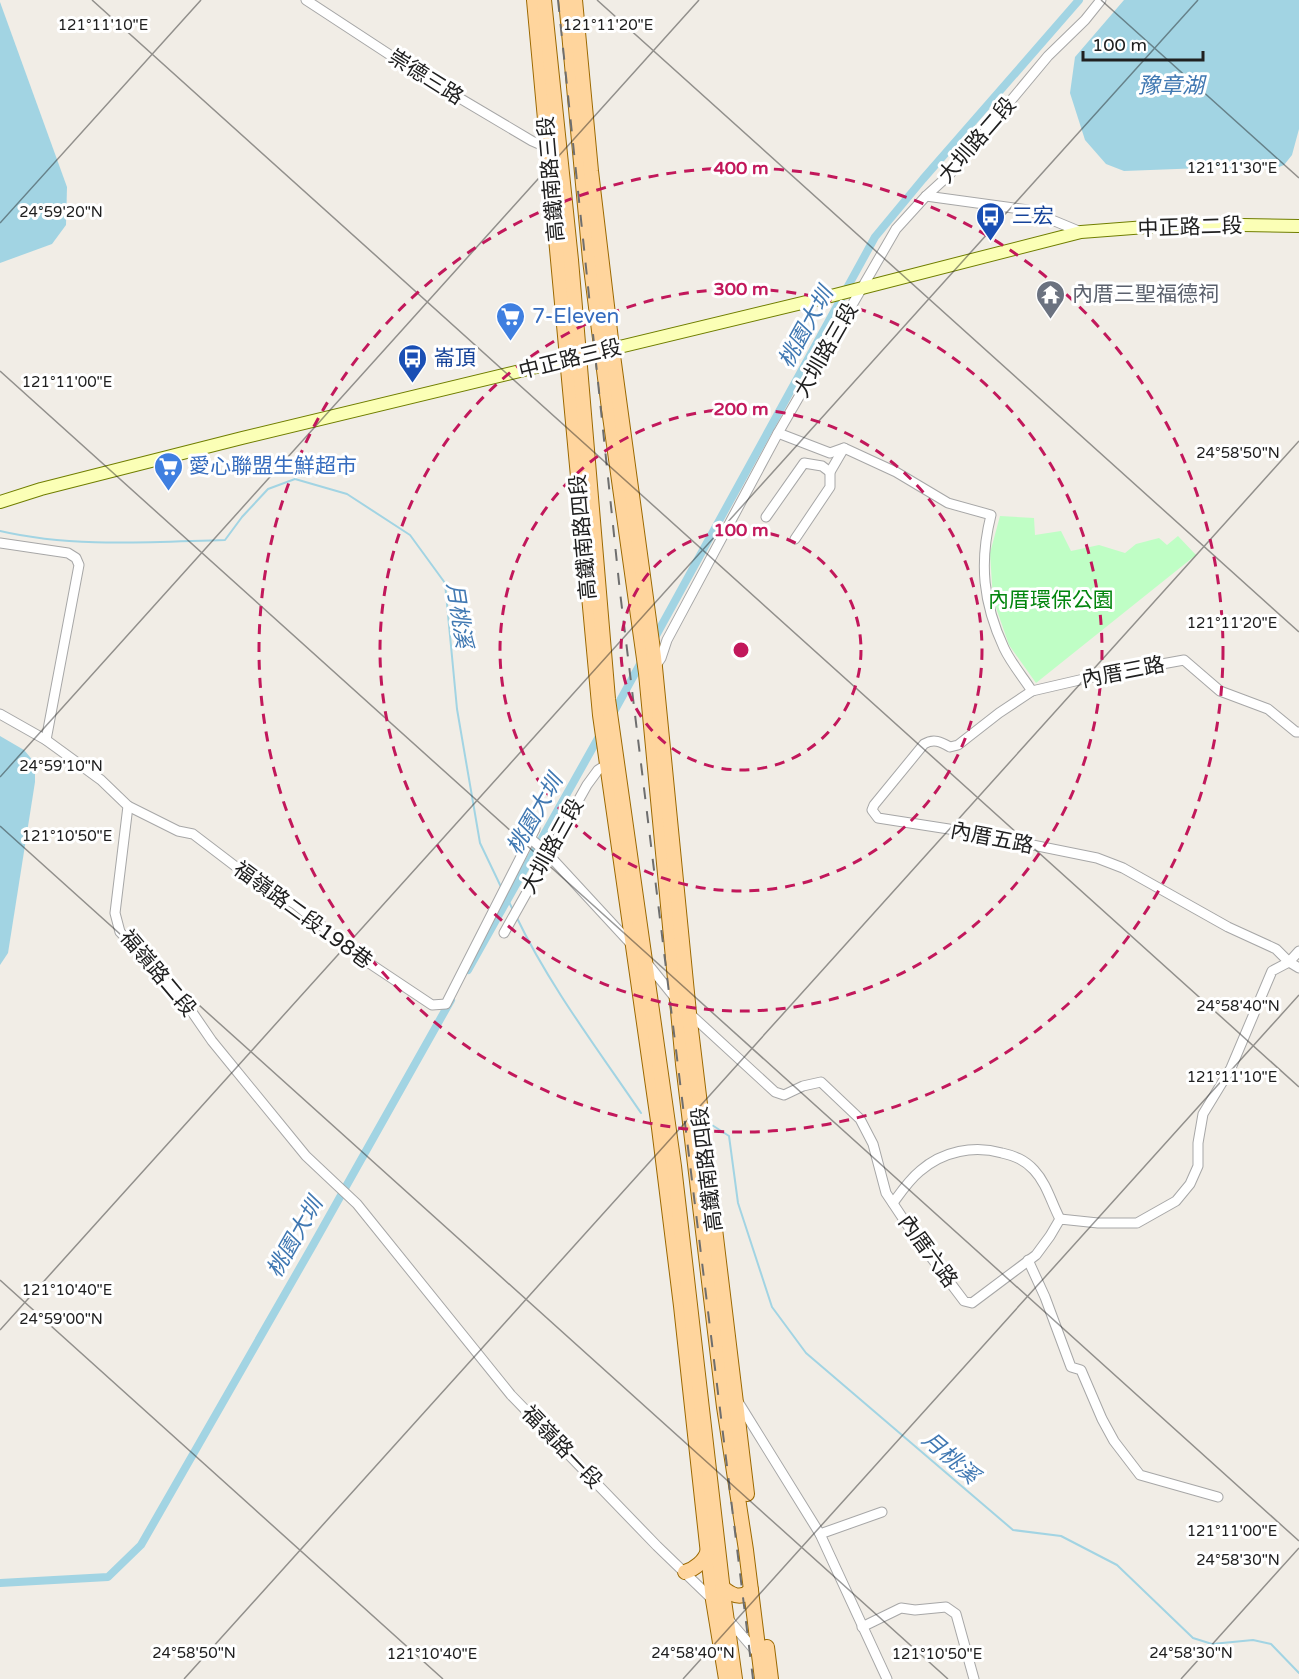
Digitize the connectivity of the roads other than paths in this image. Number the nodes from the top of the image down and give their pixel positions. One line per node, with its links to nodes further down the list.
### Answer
1 (306, 0): 8 (street, 崇德三路)
2 (326, 0): 8 (street)
3 (534, 0): 9 (main road, 高鐵南路三段)
4 (544, 0): 15 (main road, 高鐵南路三段)
5 (566, 0): 14 (main road, 高鐵南路三段)
6 (575, 0): 14 (main road, 高鐵南路三段)
7 (1101, 0): 10 (street, 大圳路二段)
8 (318, 8): 9 (street, 崇德三路)
9 (548, 148): 15 (main road, 高鐵南路三段)
10 (926, 196): 12 (street); 13 (street, 大圳路二段)
11 (1299, 226): 12 (main road, 中正路二段)
12 (1082, 232): 13 (main road, 中正路三段)
13 (857, 288): 14 (main road, 中正路三段); 16 (street, 大圳路三段)
14 (608, 350): 15 (main road, 中正路三段); 23 (main road); 23 (main road, 高鐵南路四段)
15 (574, 358): 19 (main road, 中正路三段); 28 (main road, 高鐵南路四段); 33 (main road, 高鐵南路四段)
16 (778, 433): 17 (street); 23 (street, 大圳路三段)
17 (844, 448): 18 (street); 24 (street)
18 (830, 472): 20 (street); 21 (street)
19 (0, 502)
20 (766, 517)
21 (795, 539)
22 (0, 543): 27 (street)
23 (652, 666): 34 (main road, 高鐵南路四段); 36 (main road, 高鐵南路四段)
24 (1032, 692): 26 (street, 內厝三路); 41 (street, 內厝五路)
25 (0, 714): 27 (street)
26 (1299, 732)
27 (46, 740): 29 (street)
28 (606, 765): 32 (street, 大圳路三段); 35 (main road, 高鐵南路四段)
29 (128, 806): 44 (street, 福嶺路二段198巷); 48 (street, 福嶺路二段)
30 (535, 829): 31 (street, 大圳路三段)
31 (531, 839): 32 (street); 44 (street, 大圳路三段)
32 (546, 852): 37 (street, 大圳路三段); 38 (street)
33 (630, 862): 35 (main road); 40 (main road, 高鐵南路四段)
34 (665, 882): 36 (main road); 43 (main road, 高鐵南路四段)
35 (625, 900): 38 (main road, 高鐵南路四段)
36 (682, 927): 45 (main road, 高鐵南路四段)
37 (504, 933)
38 (632, 944): 40 (street); 46 (main road, 高鐵南路四段)
39 (1299, 951): 41 (street)
40 (644, 959): 43 (street); 47 (main road, 高鐵南路四段)
41 (1289, 962): 42 (street, 內厝五路); 50 (street)
42 (1299, 968)
43 (677, 1001): 45 (street); 53 (main road, 高鐵南路四段)
44 (446, 1004)
45 (689, 1013): 49 (street, 內厝六路); 51 (main road, 高鐵南路四段)
46 (659, 1128): 47 (main road); 58 (main road, 高鐵南路四段)
47 (674, 1166): 60 (main road, 高鐵南路四段)
48 (356, 1203): 59 (street, 福嶺路一段)
49 (893, 1203): 50 (street); 52 (street, 內厝六路)
50 (1060, 1219): 52 (street, 內厝六路)
51 (714, 1232): 53 (main road); 54 (main road, 高鐵南路四段)
52 (1028, 1260): 55 (street)
53 (710, 1292): 61 (main road, 高鐵南路四段)
54 (733, 1393): 57 (street); 66 (main road, 高鐵南路四段)
55 (1218, 1497)
56 (882, 1512): 57 (street)
57 (820, 1534): 64 (street)
58 (708, 1550): 59 (main road); 62 (main road, 高鐵南路四段)
59 (685, 1572): 62 (street, 福嶺路一段)
60 (722, 1587): 61 (main road); 63 (main road, 高鐵南路四段)
61 (751, 1590): 65 (main road, 高鐵南路四段)
62 (713, 1600): 63 (street, 福嶺路一段); 67 (main road, 高鐵南路四段)
63 (726, 1616): 65 (street, 福嶺路一段); 68 (main road, 高鐵南路四段)
64 (862, 1627): 69 (street); 70 (street)
65 (759, 1656): 66 (main road, 高鐵南路四段)
66 (770, 1676)
67 (726, 1679)
68 (735, 1679)
69 (887, 1679)
70 (974, 1679)

